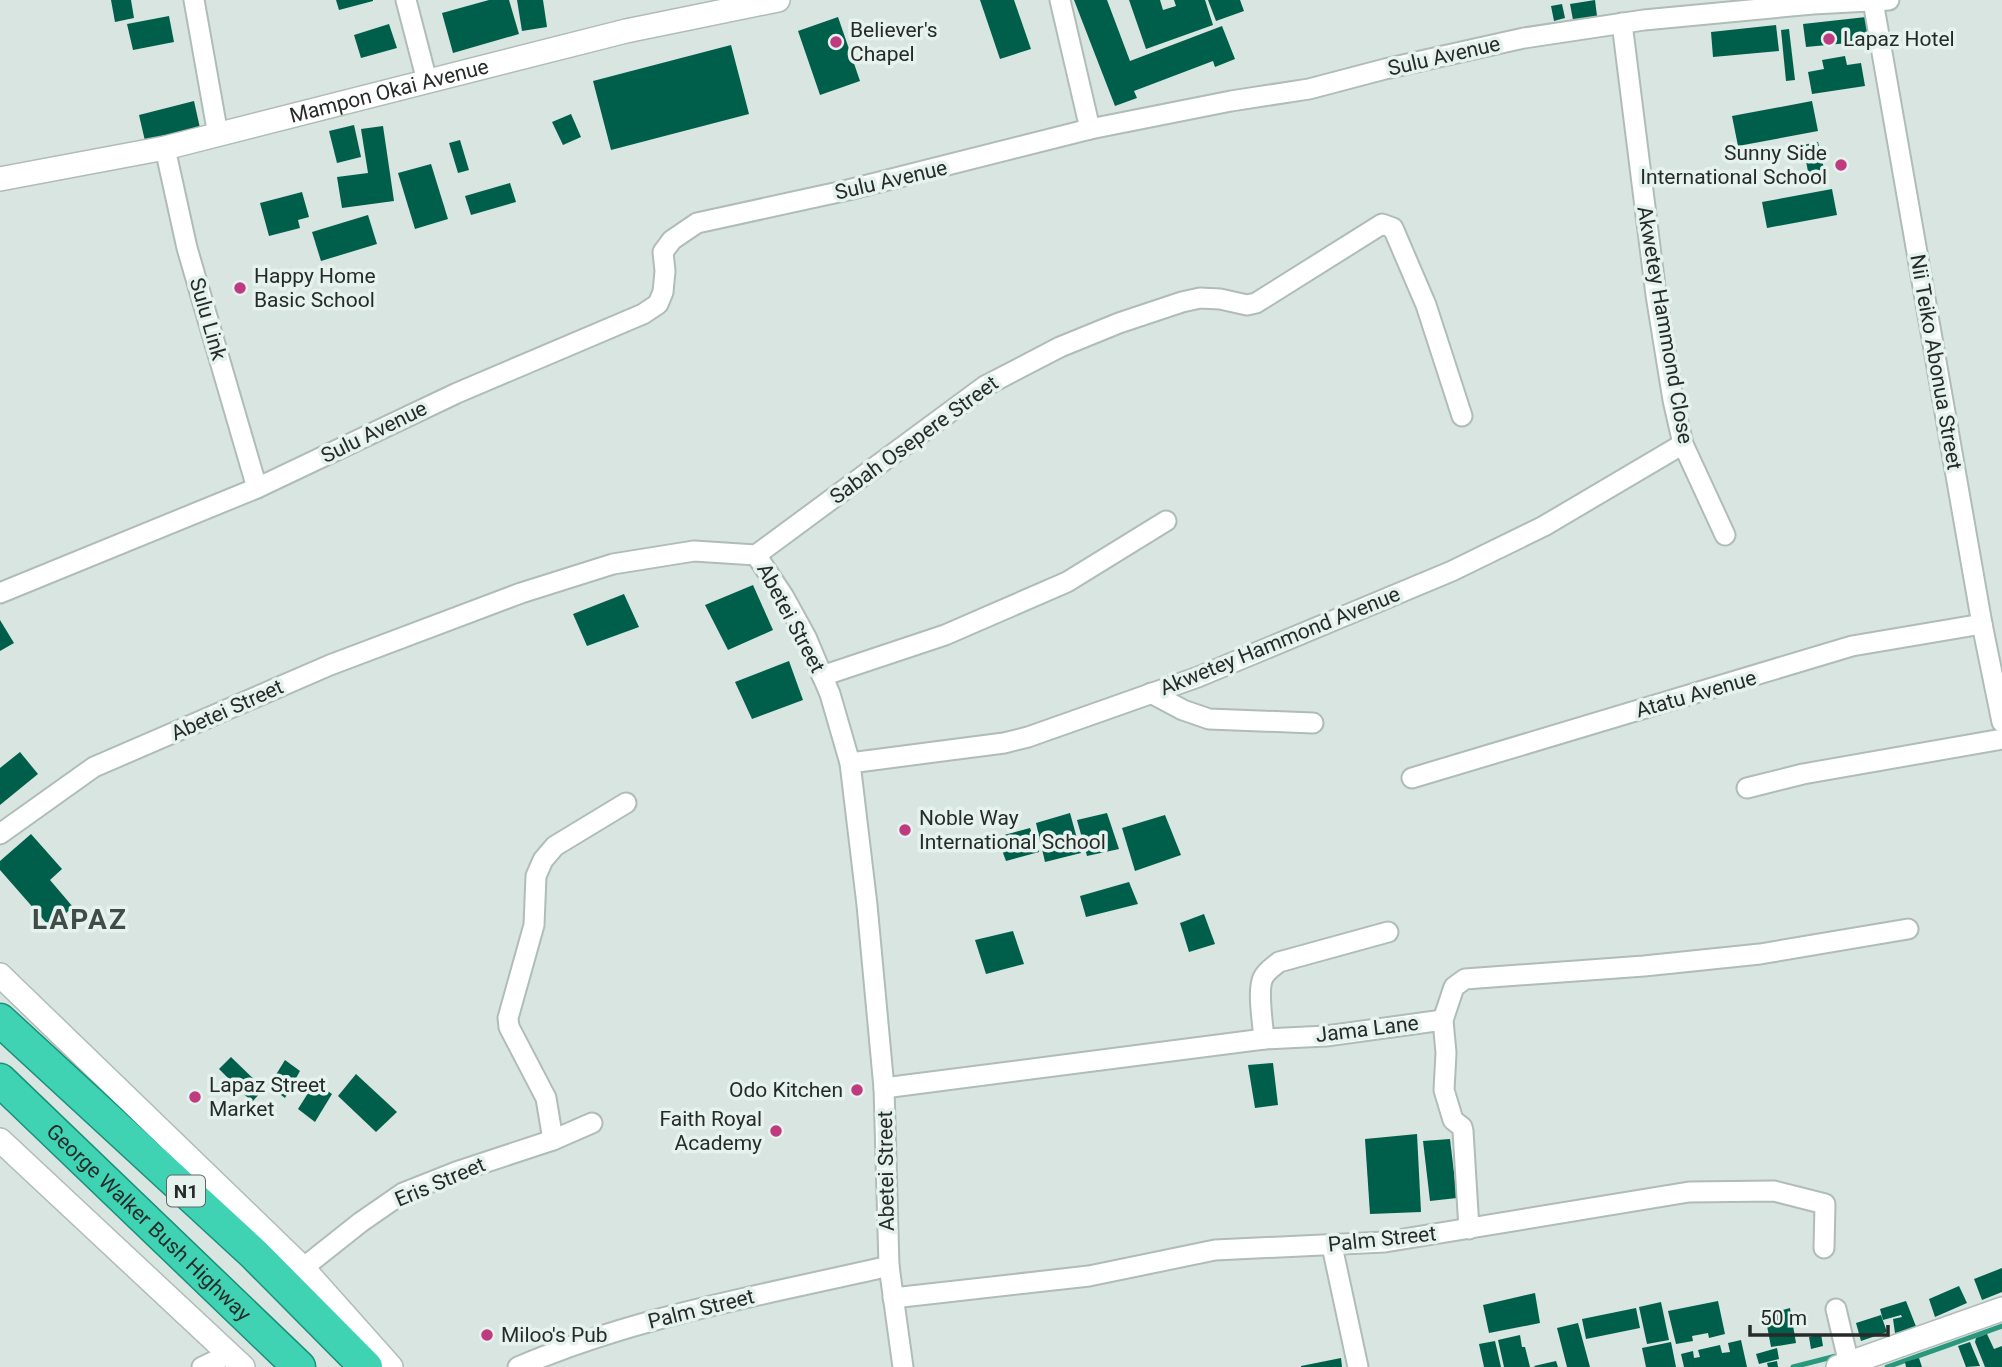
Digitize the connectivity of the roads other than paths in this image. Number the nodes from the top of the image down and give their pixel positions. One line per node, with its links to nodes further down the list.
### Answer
1 (194, 0): 11 (street)
2 (405, 0): 9 (street)
3 (778, 0): 9 (street, Mampon Okai Avenue)
4 (1060, 0): 10 (street)
5 (1881, 1): 6 (street, Sulu Avenue); 21 (street, Nii Teiko Abonua Street)
6 (1813, 2): 7 (street, Sulu Avenue)
7 (1644, 10): 8 (street, Sulu Avenue)
8 (1622, 23): 10 (street, Sulu Avenue); 15 (street, Akwetey Hammond Close)
9 (427, 82): 11 (street, Mampon Okai Avenue)
10 (1090, 129): 16 (street, Sulu Avenue)
11 (218, 135): 12 (street, Mampon Okai Avenue)
12 (165, 148): 13 (street, Mampon Okai Avenue); 16 (street, Sulu Link)
13 (0, 179)
14 (1461, 416): 19 (street, Sabah Osepere Street)
15 (1682, 444): 18 (street, Akwetey Hammond Close); 23 (street, Akwetey Hammond Avenue)
16 (257, 488): 20 (street, Sulu Avenue)
17 (1166, 521): 22 (street)
18 (1725, 536)
19 (756, 555): 22 (street, Abetei Street); 31 (street, Abetei Street)
20 (0, 593)
21 (1982, 624): 24 (street, Nii Teiko Abonua Street); 28 (street, Atatu Avenue)
22 (822, 676): 27 (street, Abetei Street)
23 (1151, 693): 25 (street); 27 (street, Akwetey Hammond Avenue)
24 (2002, 722)
25 (1313, 723)
26 (2002, 740): 29 (street)
27 (850, 763): 39 (street, Abetei Street)
28 (1412, 778)
29 (1747, 788)
30 (626, 803): 42 (street)
31 (0, 834)
32 (1908, 929): 36 (street, Jama Lane)
33 (1388, 932): 37 (street)
34 (0, 975): 47 (street)
35 (0, 1020): 55 (highway, N1)
36 (1443, 1020): 37 (street, Jama Lane); 43 (street)
37 (1264, 1039): 39 (street, Jama Lane)
38 (0, 1080): 54 (highway, George Walker Bush Highway / N1)
39 (884, 1088): 46 (street, Abetei Street)
40 (592, 1123): 42 (street, Eris Street)
41 (0, 1140): 51 (street, George Walker Bush Highway)
42 (553, 1140): 47 (street, Eris Street)
43 (1469, 1229): 44 (street, Palm Street); 45 (street, Palm Street)
44 (1332, 1246): 48 (street, Palm Street); 59 (street)
45 (1824, 1248)
46 (888, 1266): 48 (street, Abetei Street); 57 (street, Palm Street)
47 (303, 1268): 56 (street)
48 (893, 1298): 58 (street, Abetei Street)
49 (1836, 1309): 52 (street)
50 (2002, 1309): 52 (street)
51 (236, 1361): 53 (street)
52 (1844, 1365)
53 (202, 1367)
54 (299, 1367)
55 (366, 1367)
56 (391, 1367)
57 (518, 1367)
58 (903, 1367)
59 (1358, 1367)

